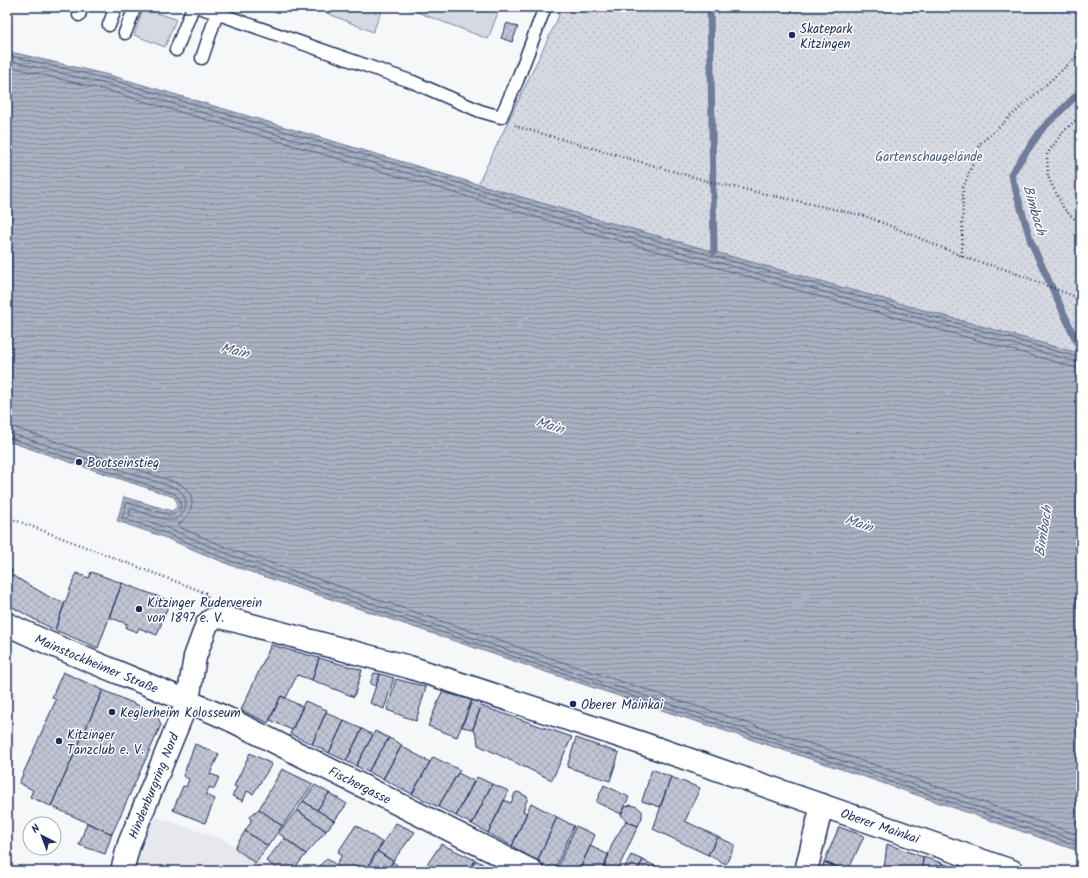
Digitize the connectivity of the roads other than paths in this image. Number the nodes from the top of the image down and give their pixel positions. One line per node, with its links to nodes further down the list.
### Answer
1 (116, 7): 7 (lane)
2 (135, 7): 8 (lane)
3 (193, 7): 9 (lane)
4 (199, 7): 6 (lane)
5 (545, 7): 6 (lane)
6 (217, 13): 10 (lane)
7 (109, 25)
8 (125, 33)
9 (176, 50)
10 (202, 58)
11 (7, 624): 12 (street, Mainstockheimer Straße)
12 (188, 700): 13 (street, Oberer Mainkai); 14 (street, Hindenburgring Nord); 15 (street, Fischergasse)
13 (822, 805): 16 (street); 17 (street, Oberer Mainkai)
14 (122, 871)
15 (532, 871)
16 (806, 871)
17 (1012, 871)

